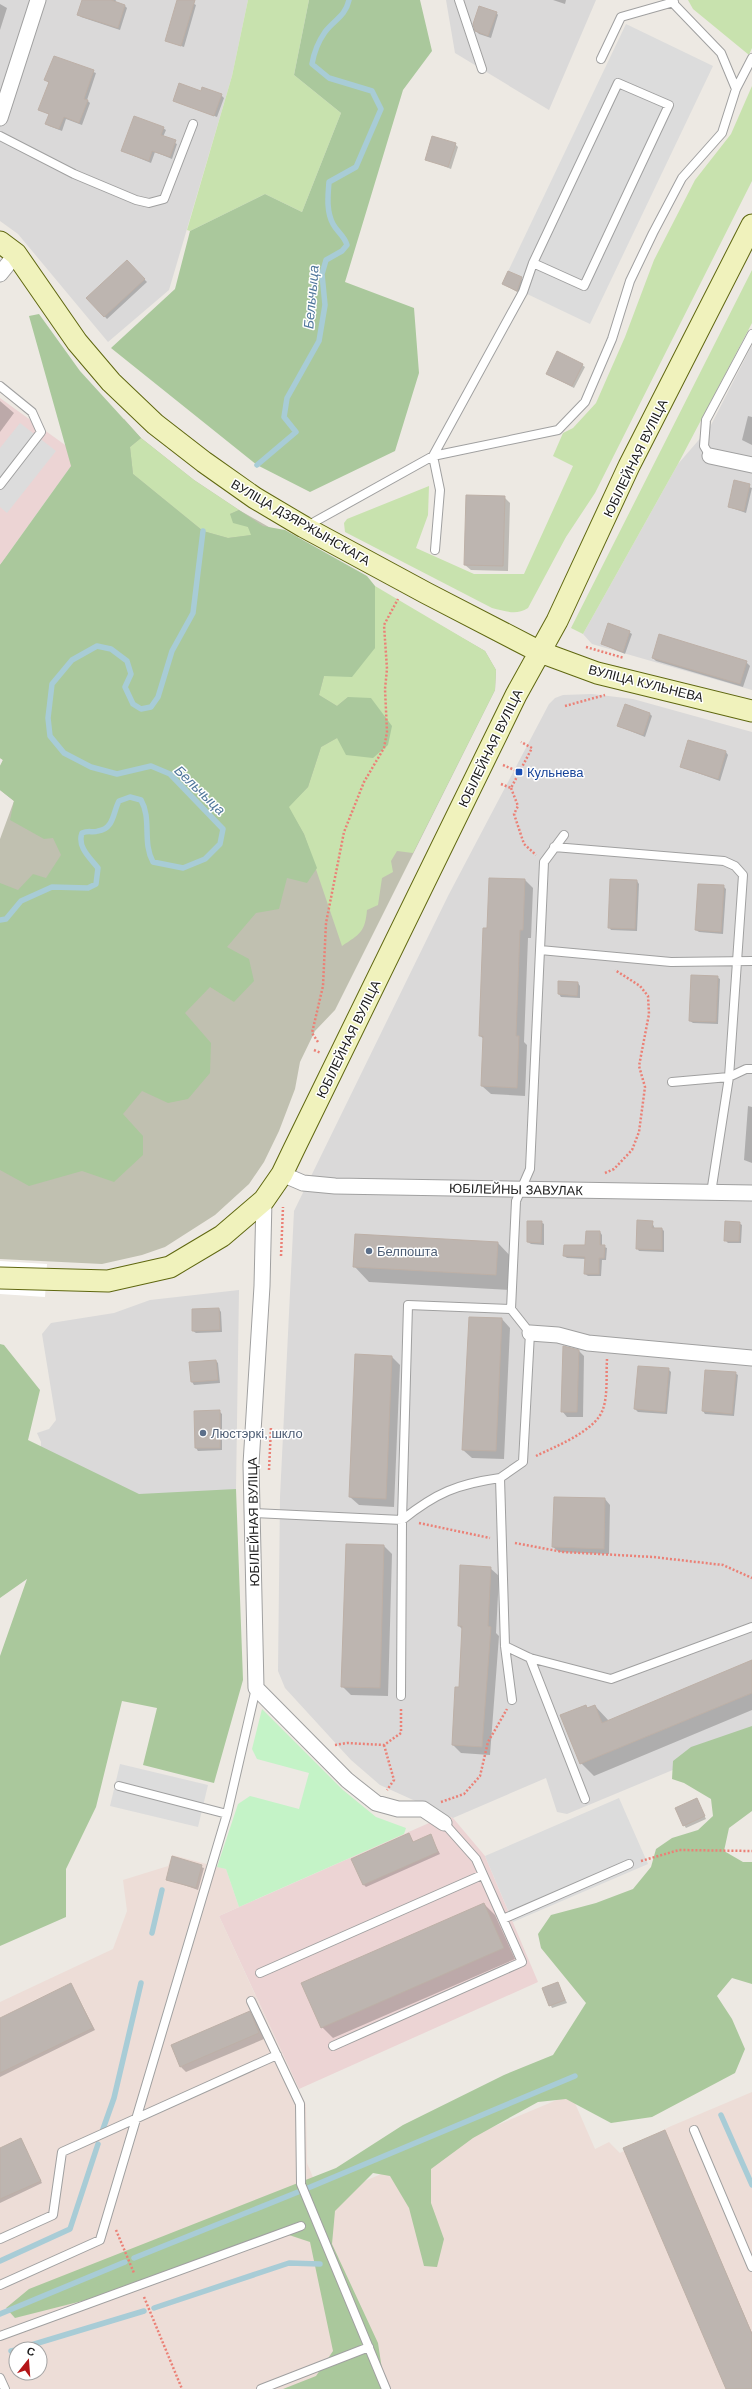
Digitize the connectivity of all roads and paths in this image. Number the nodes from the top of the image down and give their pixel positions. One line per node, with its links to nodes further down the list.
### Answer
1 (38, 0): 8 (street)
2 (459, 0): 6 (lane)
3 (672, 1): 5 (lane); 7 (lane)
4 (752, 58): 7 (lane)
5 (601, 59)
6 (482, 69)
7 (736, 89): 17 (lane)
8 (0, 118)
9 (193, 124): 10 (lane)
10 (0, 136)
11 (752, 225): 24 (main road, ЮБІЛЕЙНАЯ ВУЛІЦА)
12 (8, 248): 14 (street); 21 (main road, ВУЛІЦА ДЗЯРЖЫНСКАГА)
13 (533, 263): 13 (lane); 17 (lane)
14 (0, 274)
15 (752, 334): 18 (lane)
16 (0, 386): 20 (lane)
17 (433, 456): 21 (lane); 22 (lane)
18 (710, 456): 19 (street)
19 (752, 465)
20 (0, 485)
21 (304, 527): 24 (main road, ВУЛІЦА ДЗЯРЖЫНСКАГА)
22 (435, 550)
23 (397, 600): 38 (path)
24 (540, 652): 27 (main road, ВУЛІЦА КУЛЬНЕВА); 42 (main road, ЮБІЛЕЙНАЯ ВУЛІЦА)
25 (612, 691): 26 (path)
26 (566, 706)
27 (752, 711)
28 (521, 742): 30 (path)
29 (501, 784): 30 (path)
30 (511, 788): 33 (path)
31 (564, 834): 32 (lane)
32 (554, 847): 33 (lane); 36 (lane)
33 (544, 862): 34 (lane)
34 (540, 950): 35 (lane); 44 (lane)
35 (601, 956): 36 (lane); 43 (path)
36 (736, 959): 37 (lane); 40 (lane)
37 (752, 961)
38 (318, 1042)
39 (752, 1069): 40 (lane)
40 (729, 1077): 41 (lane); 45 (lane)
41 (672, 1082)
42 (282, 1174): 44 (street, ЮБІЛЕЙНЫ ЗАВУЛАК); 47 (main road, ЮБІЛЕЙНАЯ ВУЛІЦА)
43 (603, 1174)
44 (521, 1189): 45 (street, ЮБІЛЕЙНЫ ЗАВУЛАК); 49 (lane)
45 (711, 1193): 46 (street, ЮБІЛЕЙНЫ ЗАВУЛАК)
46 (752, 1194)
47 (264, 1200): 48 (main road); 55 (street, ЮБІЛЕЙНАЯ ВУЛІЦА)
48 (0, 1278)
49 (511, 1309): 50 (lane); 56 (lane)
50 (530, 1333): 51 (street); 53 (lane)
51 (608, 1345): 52 (street); 53 (path)
52 (752, 1358)
53 (523, 1462): 54 (lane)
54 (500, 1478): 56 (lane); 57 (lane)
55 (253, 1513): 56 (lane); 62 (street, ЮБІЛЕЙНАЯ ВУЛІЦА)
56 (402, 1520): 57 (path); 63 (lane)
57 (502, 1541): 58 (path); 60 (lane)
58 (752, 1578)
59 (752, 1628): 61 (lane)
60 (505, 1646): 61 (lane); 64 (lane)
61 (530, 1658): 68 (lane)
62 (256, 1688): 66 (street); 71 (lane)
63 (401, 1696): 65 (path)
64 (512, 1700): 70 (path)
65 (384, 1745): 66 (path); 69 (path)
66 (315, 1748): 69 (street)
67 (119, 1786): 71 (lane)
68 (585, 1799)
69 (376, 1803): 70 (street)
70 (423, 1809): 72 (street)
71 (227, 1814): 81 (lane)
72 (444, 1822): 75 (lane)
73 (752, 1851): 74 (path)
74 (629, 1864): 76 (lane)
75 (482, 1874): 76 (lane); 77 (lane)
76 (503, 1920): 79 (lane)
77 (260, 1973)
78 (251, 2001): 80 (lane)
79 (333, 2046)
80 (277, 2055): 81 (lane); 90 (lane)
81 (135, 2119): 83 (lane); 85 (lane)
82 (694, 2130): 86 (lane)
83 (108, 2211): 87 (lane); 88 (path)
84 (300, 2226): 88 (lane)
85 (0, 2239)
86 (752, 2268)
87 (0, 2285)
88 (139, 2285): 89 (lane); 93 (path)
89 (0, 2336)
90 (369, 2347): 94 (lane); 95 (lane)
91 (0, 2378): 92 (lane)
92 (5, 2389)
93 (182, 2389)
94 (261, 2389)
95 (386, 2389)

